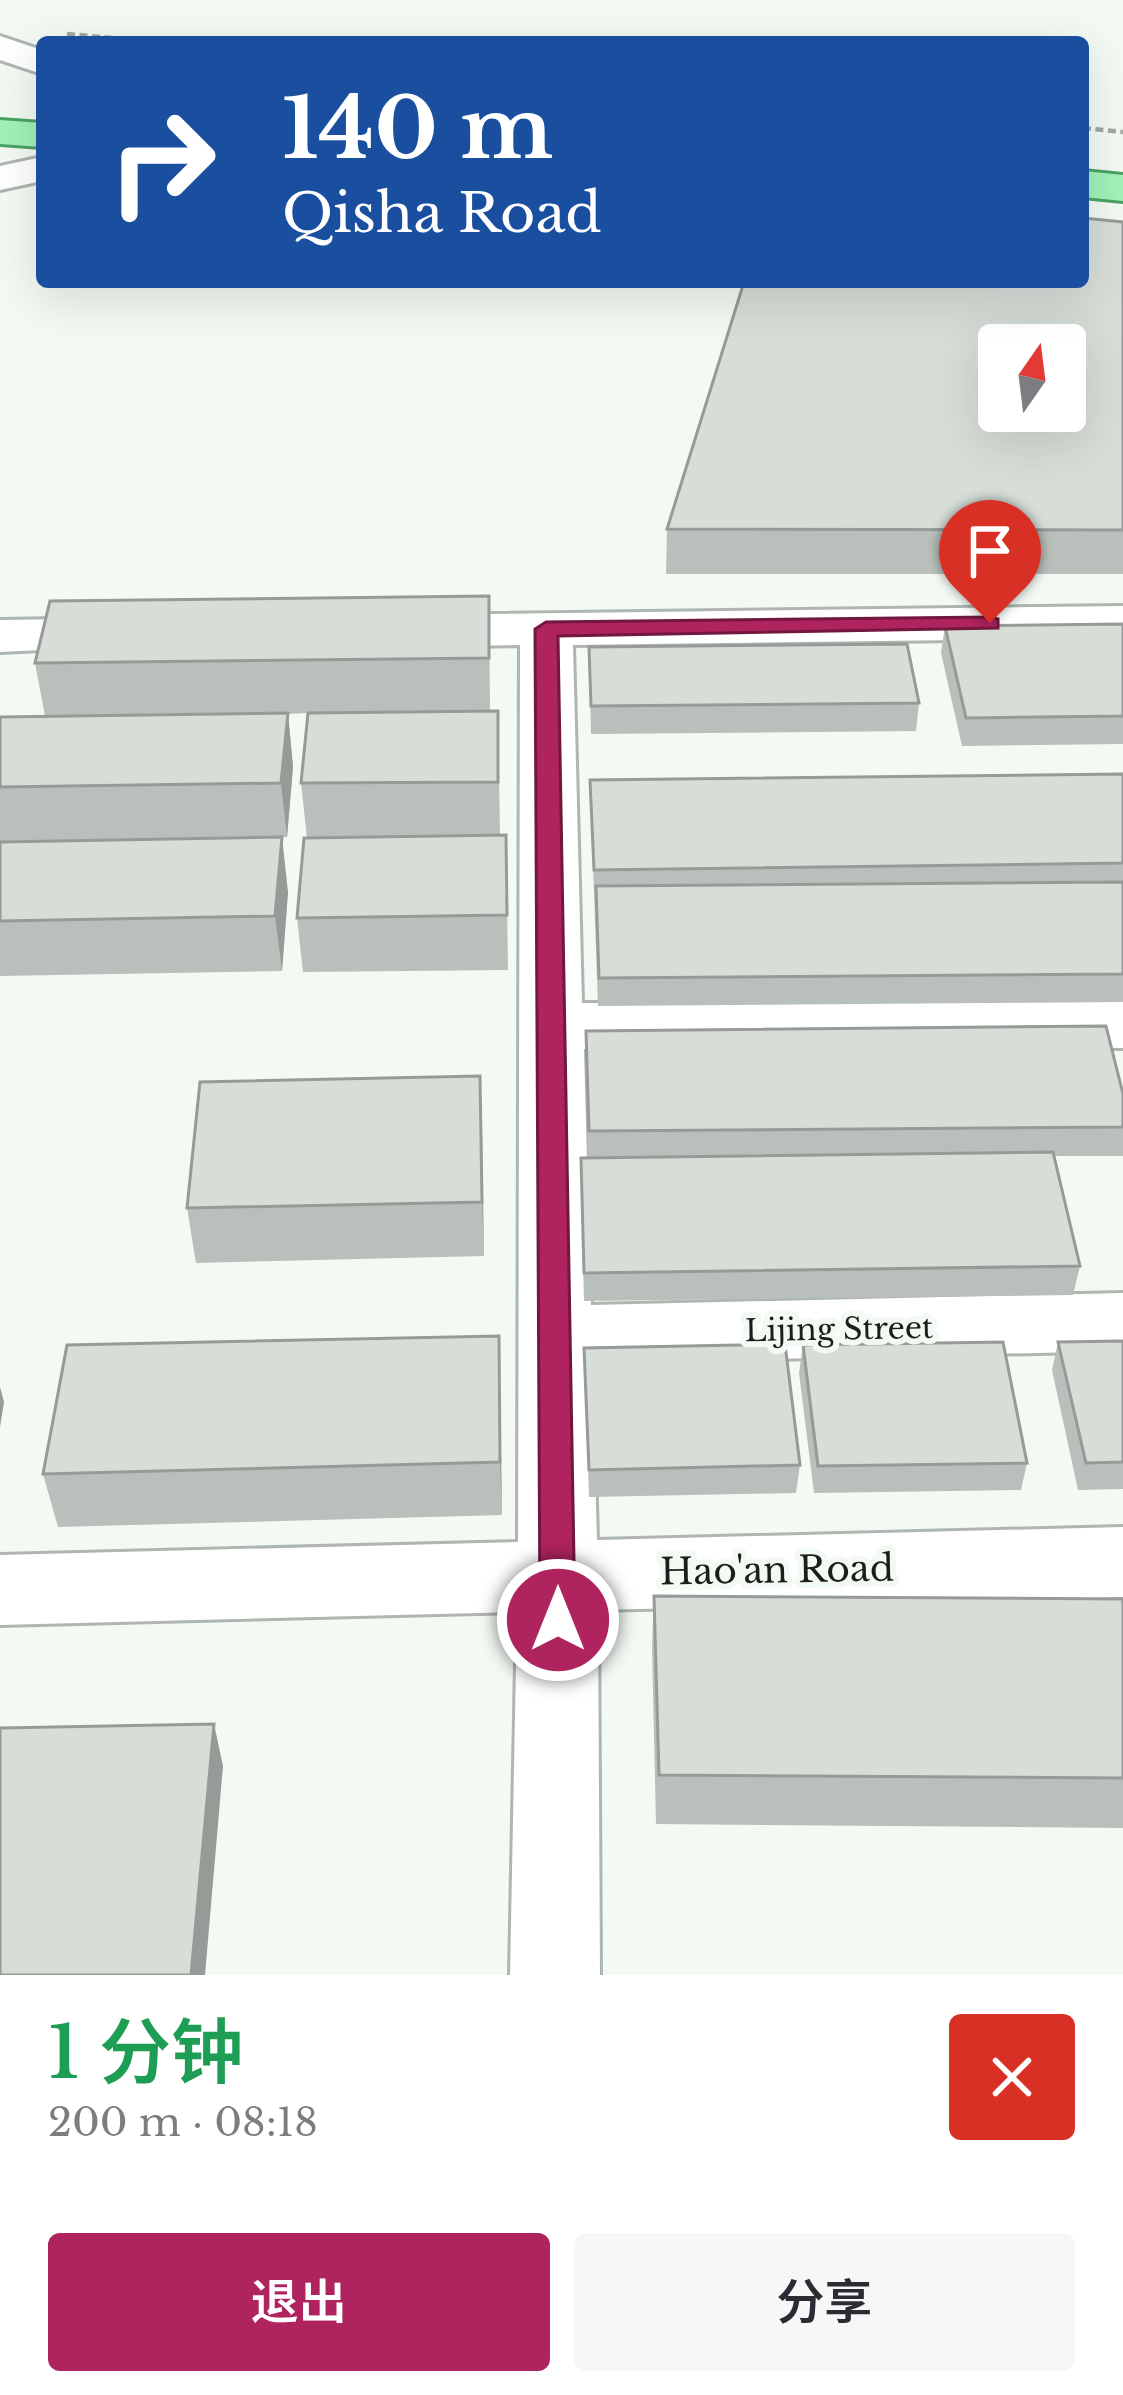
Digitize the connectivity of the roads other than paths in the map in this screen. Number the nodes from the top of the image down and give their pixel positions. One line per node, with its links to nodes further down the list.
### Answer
1 (0, 47): 2 (street)
2 (36, 48)
3 (0, 93): 4 (main road)
4 (36, 96)
5 (0, 132): 6 (main road)
6 (36, 135)
7 (36, 170): 8 (street)
8 (0, 178)
9 (1089, 185): 10 (main road)
10 (1123, 188)
11 (1089, 226): 12 (main road)
12 (1123, 229)
13 (1123, 622): 14 (street)
14 (546, 629): 15 (street); 18 (street)
15 (356, 632)
16 (166, 634): 17 (street)
17 (0, 636)
18 (554, 1025): 19 (street); 21 (street)
19 (1123, 1025)
20 (1123, 1322): 21 (street, Lijing Street)
21 (556, 1335): 23 (street)
22 (1123, 1562): 23 (street, Hao'an Road)
23 (558, 1576): 24 (street, Hao'an Road); 25 (street)
24 (0, 1590)
25 (555, 1975)

